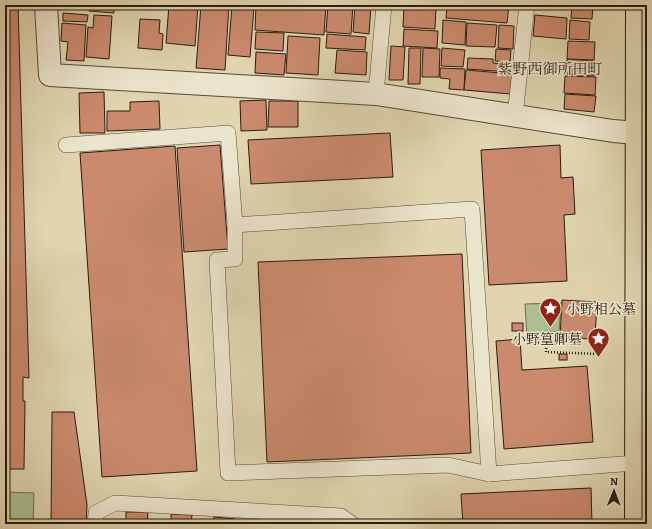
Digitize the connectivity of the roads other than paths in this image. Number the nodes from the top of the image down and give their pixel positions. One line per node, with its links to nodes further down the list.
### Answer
1 (46, 5): 5 (street)
2 (384, 5): 5 (lane)
3 (527, 5): 6 (lane)
4 (637, 5): 7 (main road)
5 (376, 94): 6 (street)
6 (516, 116): 7 (street)
7 (642, 130): 10 (main road)
8 (66, 145): 9 (lane)
9 (235, 224): 12 (lane); 12 (lane)
10 (642, 366): 11 (main road)
11 (636, 463): 12 (lane); 15 (main road)
12 (488, 474)
13 (95, 524): 14 (lane)
14 (352, 524)
15 (636, 524)

